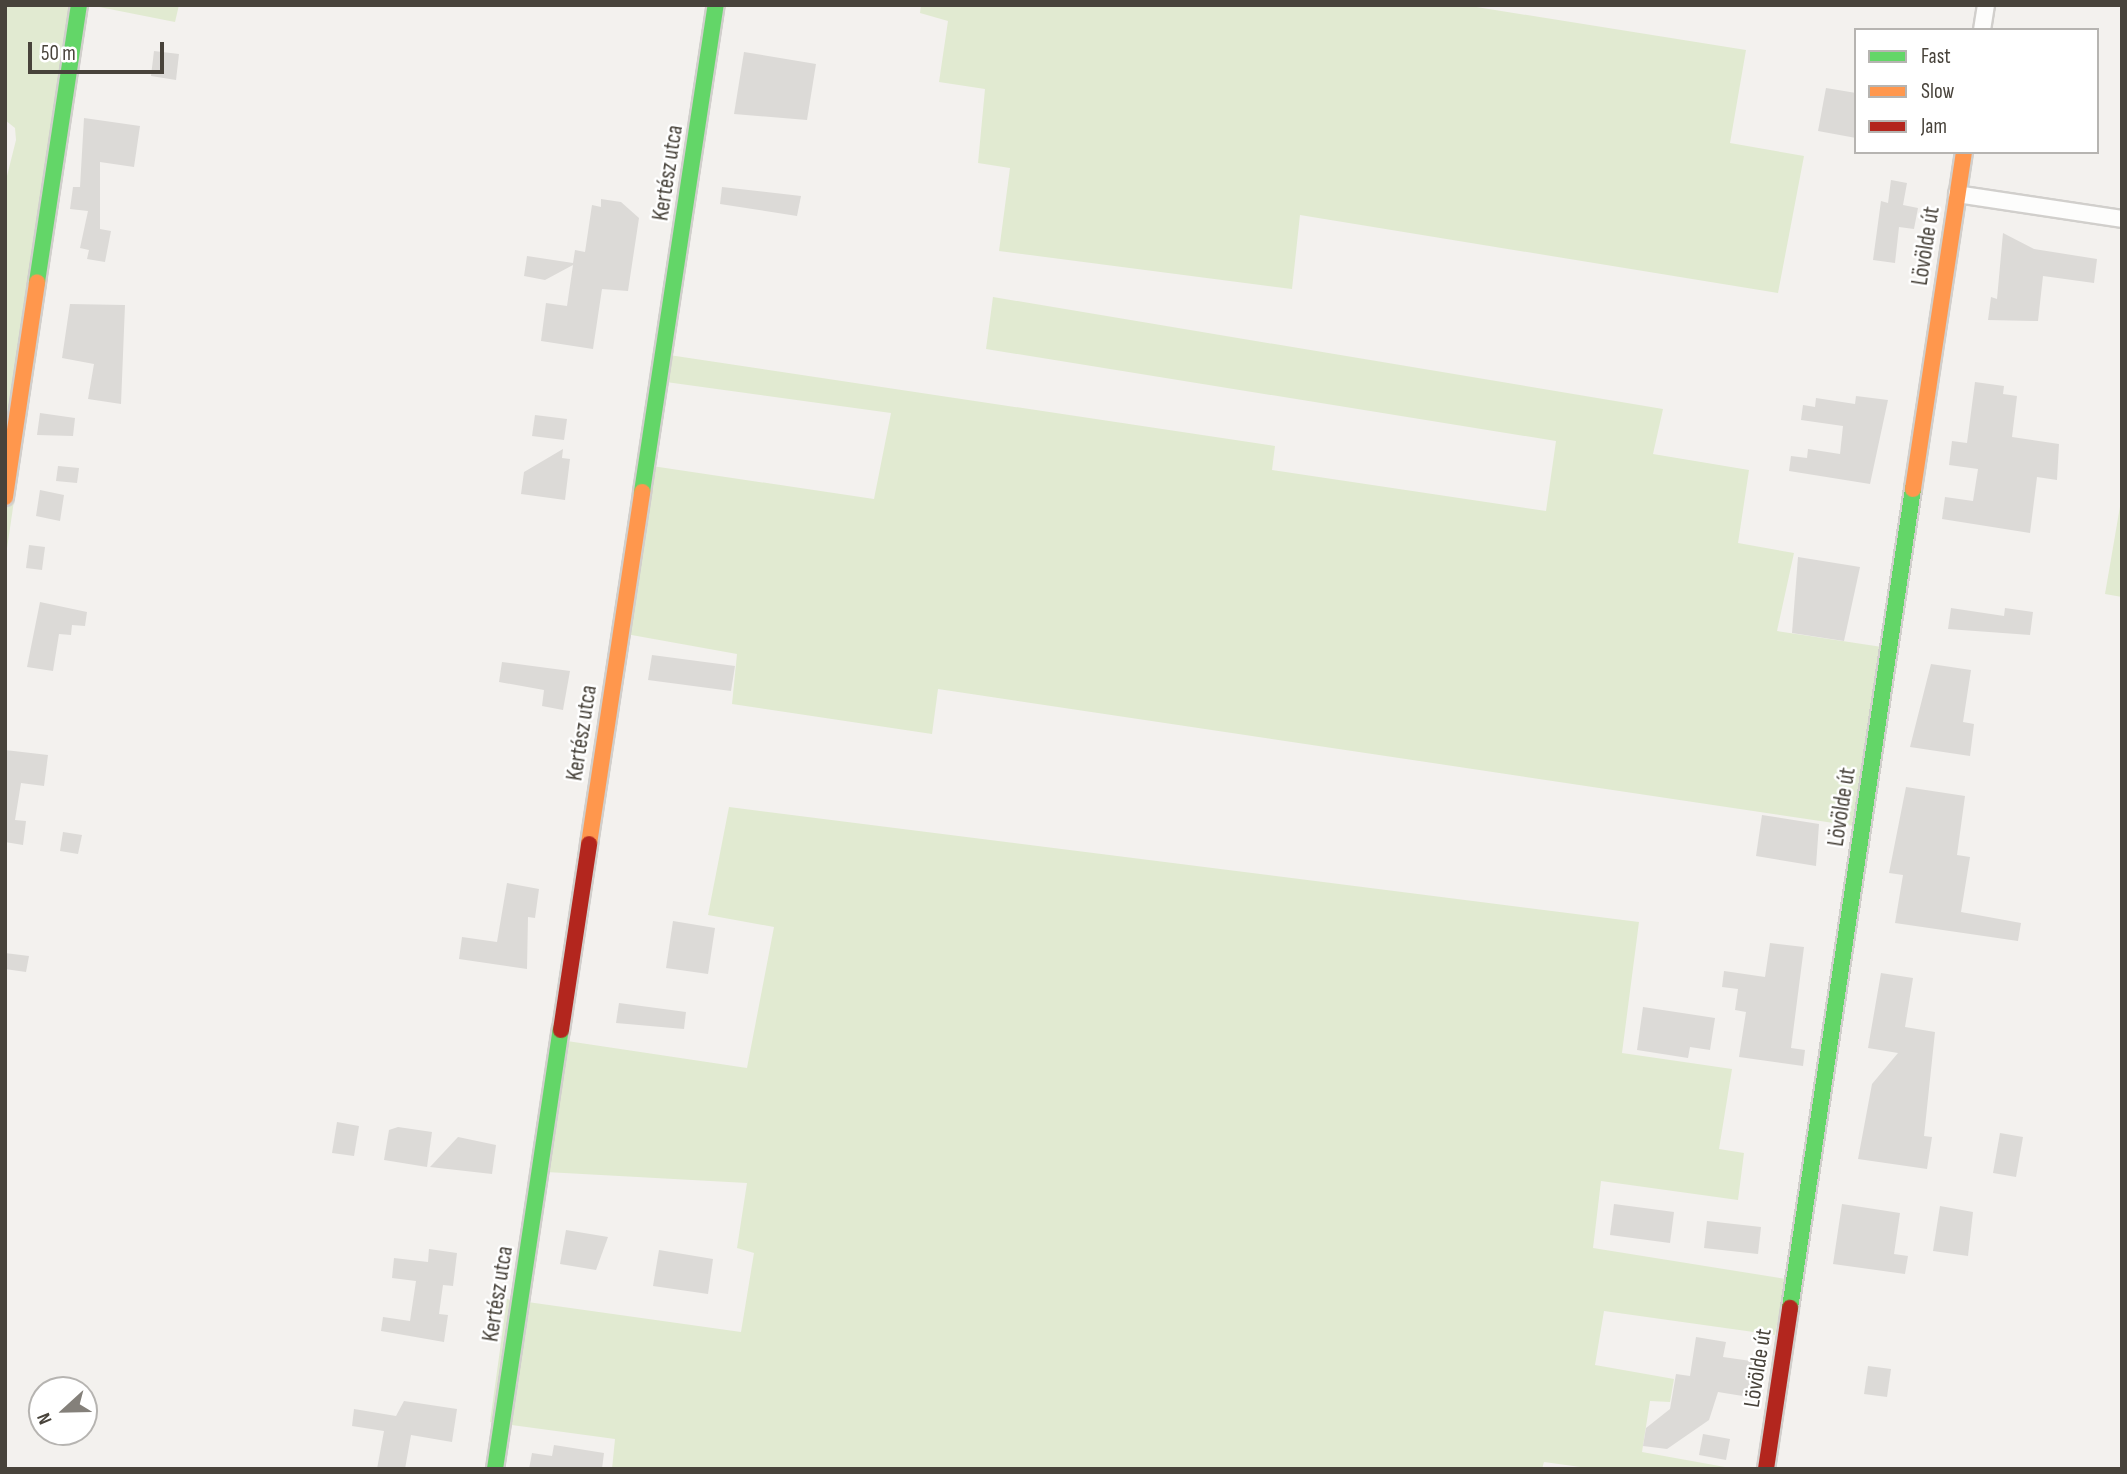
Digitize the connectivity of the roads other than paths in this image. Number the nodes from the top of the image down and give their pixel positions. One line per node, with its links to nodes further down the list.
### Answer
1 (79, 5): 8 (street)
2 (716, 5): 9 (street, Kertész utca)
3 (1986, 5): 4 (street)
4 (1982, 28)
5 (1964, 154): 6 (street, Lövölde út)
6 (1957, 194): 7 (street); 10 (street, Lövölde út)
7 (2122, 219)
8 (5, 497)
9 (495, 1469)
10 (1766, 1469)

